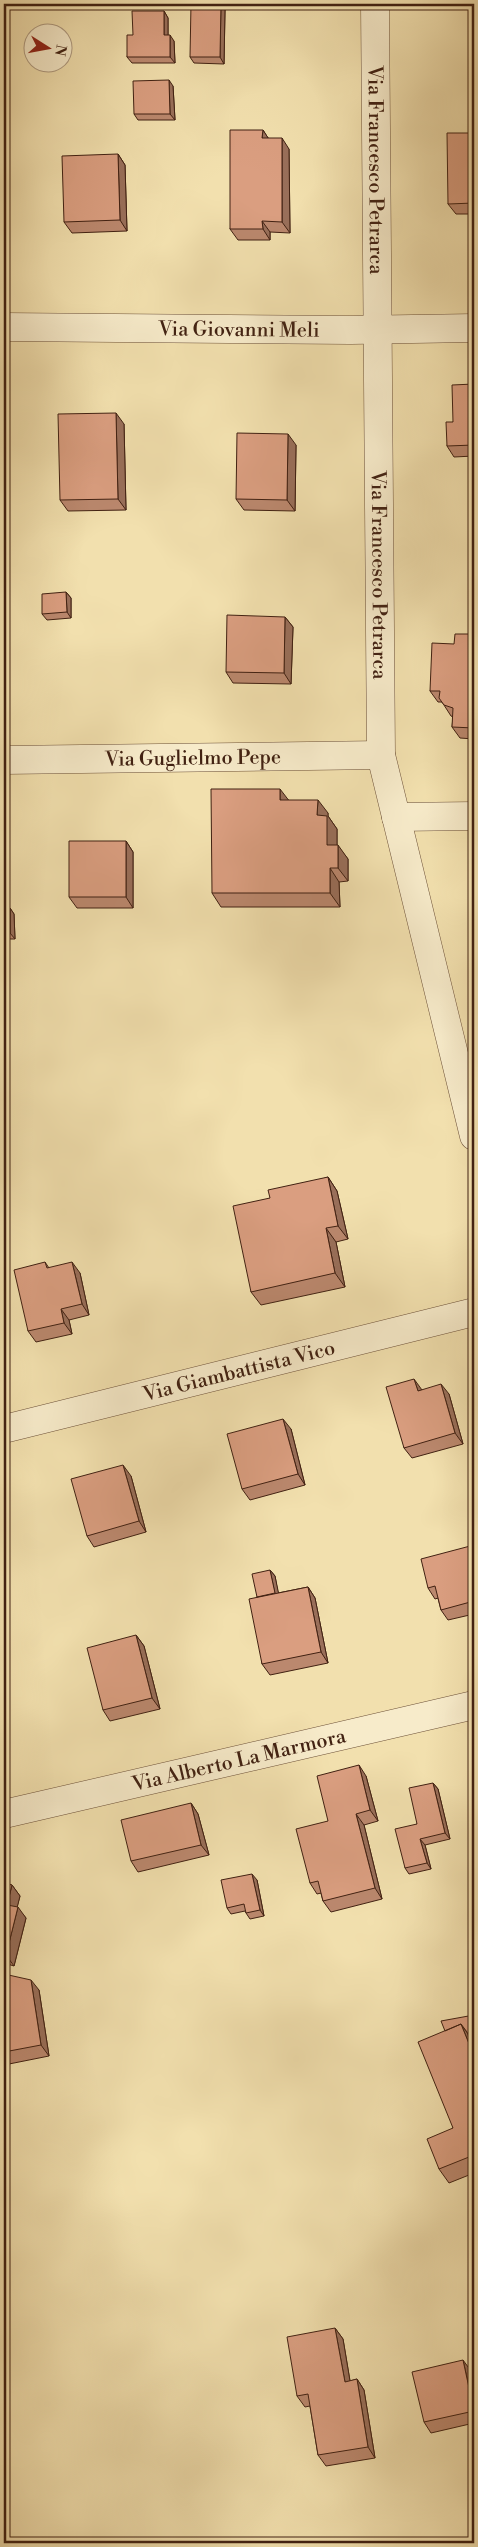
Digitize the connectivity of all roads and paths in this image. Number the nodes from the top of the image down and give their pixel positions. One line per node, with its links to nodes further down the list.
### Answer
1 (375, 4): 4 (street, Via Francesco Petrarca)
2 (4, 326): 4 (street, Via Giovanni Meli)
3 (474, 328): 4 (street, Via Giovanni Meli)
4 (376, 330): 5 (street, Via Francesco Petrarca)
5 (381, 755): 6 (street, Via Guglielmo Pepe); 8 (street, Via Francesco Petrarca)
6 (4, 760)
7 (474, 816): 8 (street)
8 (396, 818): 9 (street, Via Francesco Petrarca)
9 (474, 1136)
10 (474, 1312): 11 (street, Via Giambattista Vico)
11 (4, 1429)
12 (474, 1705): 13 (street, Via Alberto La Marmora)
13 (4, 1814)

